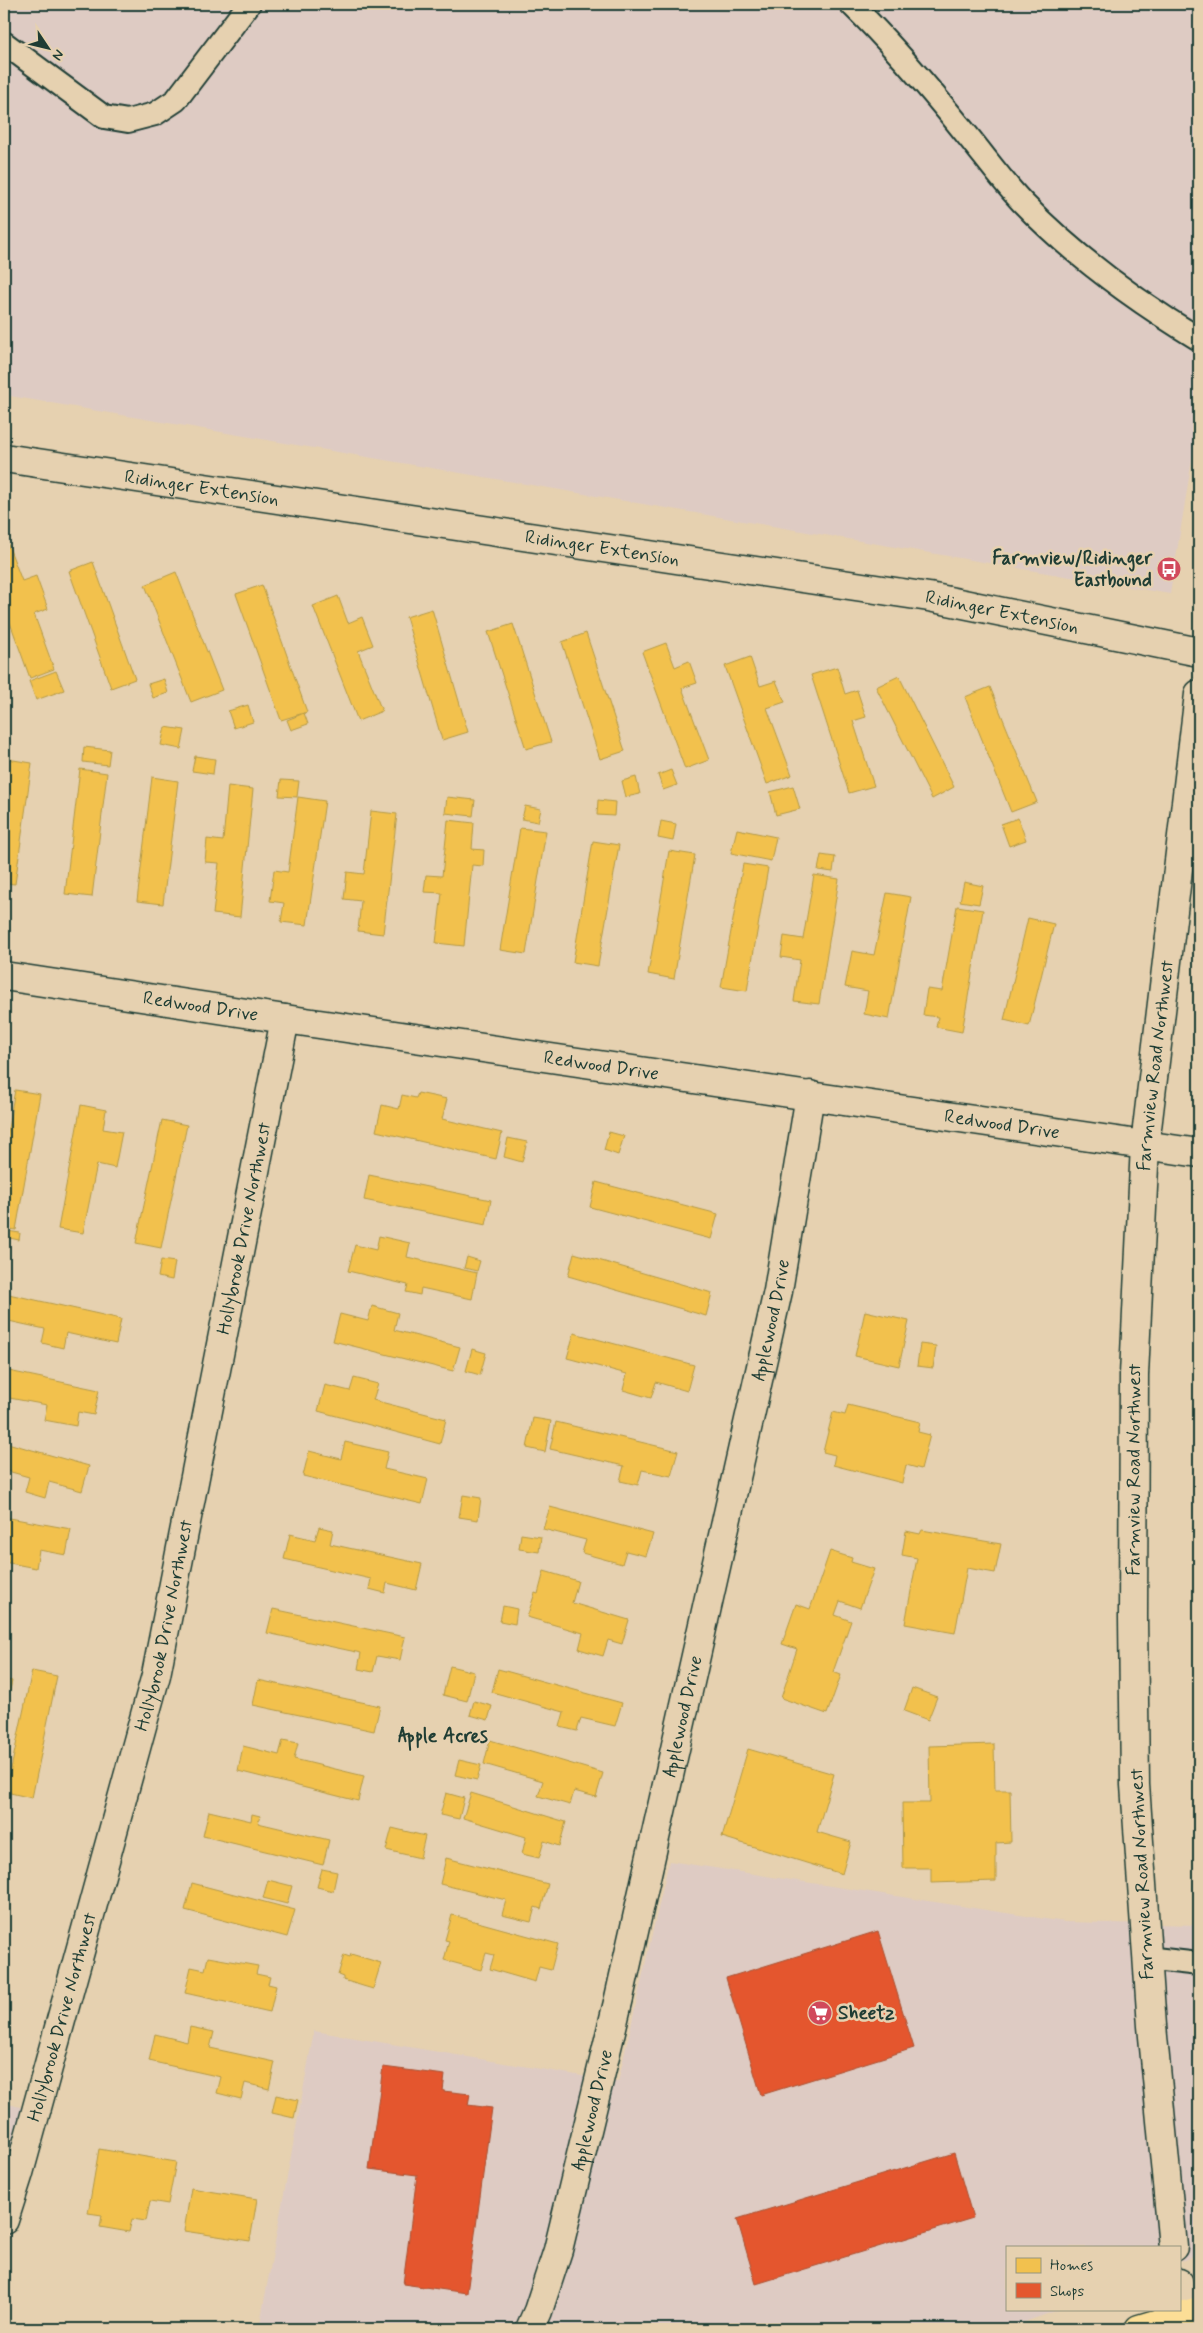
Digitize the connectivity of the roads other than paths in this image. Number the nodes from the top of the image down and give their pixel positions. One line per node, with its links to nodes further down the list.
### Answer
1 (249, 4): 3 (lane)
2 (851, 4): 4 (lane)
3 (4, 43)
4 (1199, 339)
5 (4, 458): 6 (street, Ridinger Extension)
6 (1199, 652)
7 (1199, 694): 8 (street, Farmview Road Northwest)
8 (1189, 854): 12 (street, Farmview Road Northwest)
9 (4, 976): 10 (street, Redwood Drive)
10 (285, 1019): 11 (street, Redwood Drive); 16 (street, Hollybrook Drive Northwest)
11 (810, 1095): 12 (street, Redwood Drive); 20 (street, Applewood Drive)
12 (1145, 1145): 13 (street, Redwood Drive); 14 (street, Farmview Road Northwest)
13 (1199, 1153)
14 (1146, 1958): 15 (lane); 17 (street, Farmview Road Northwest)
15 (1199, 1964)
16 (4, 2220)
17 (1173, 2246)
18 (1180, 2286): 19 (street)
19 (1191, 2318): 21 (main road)
20 (530, 2329)
21 (1139, 2329)

